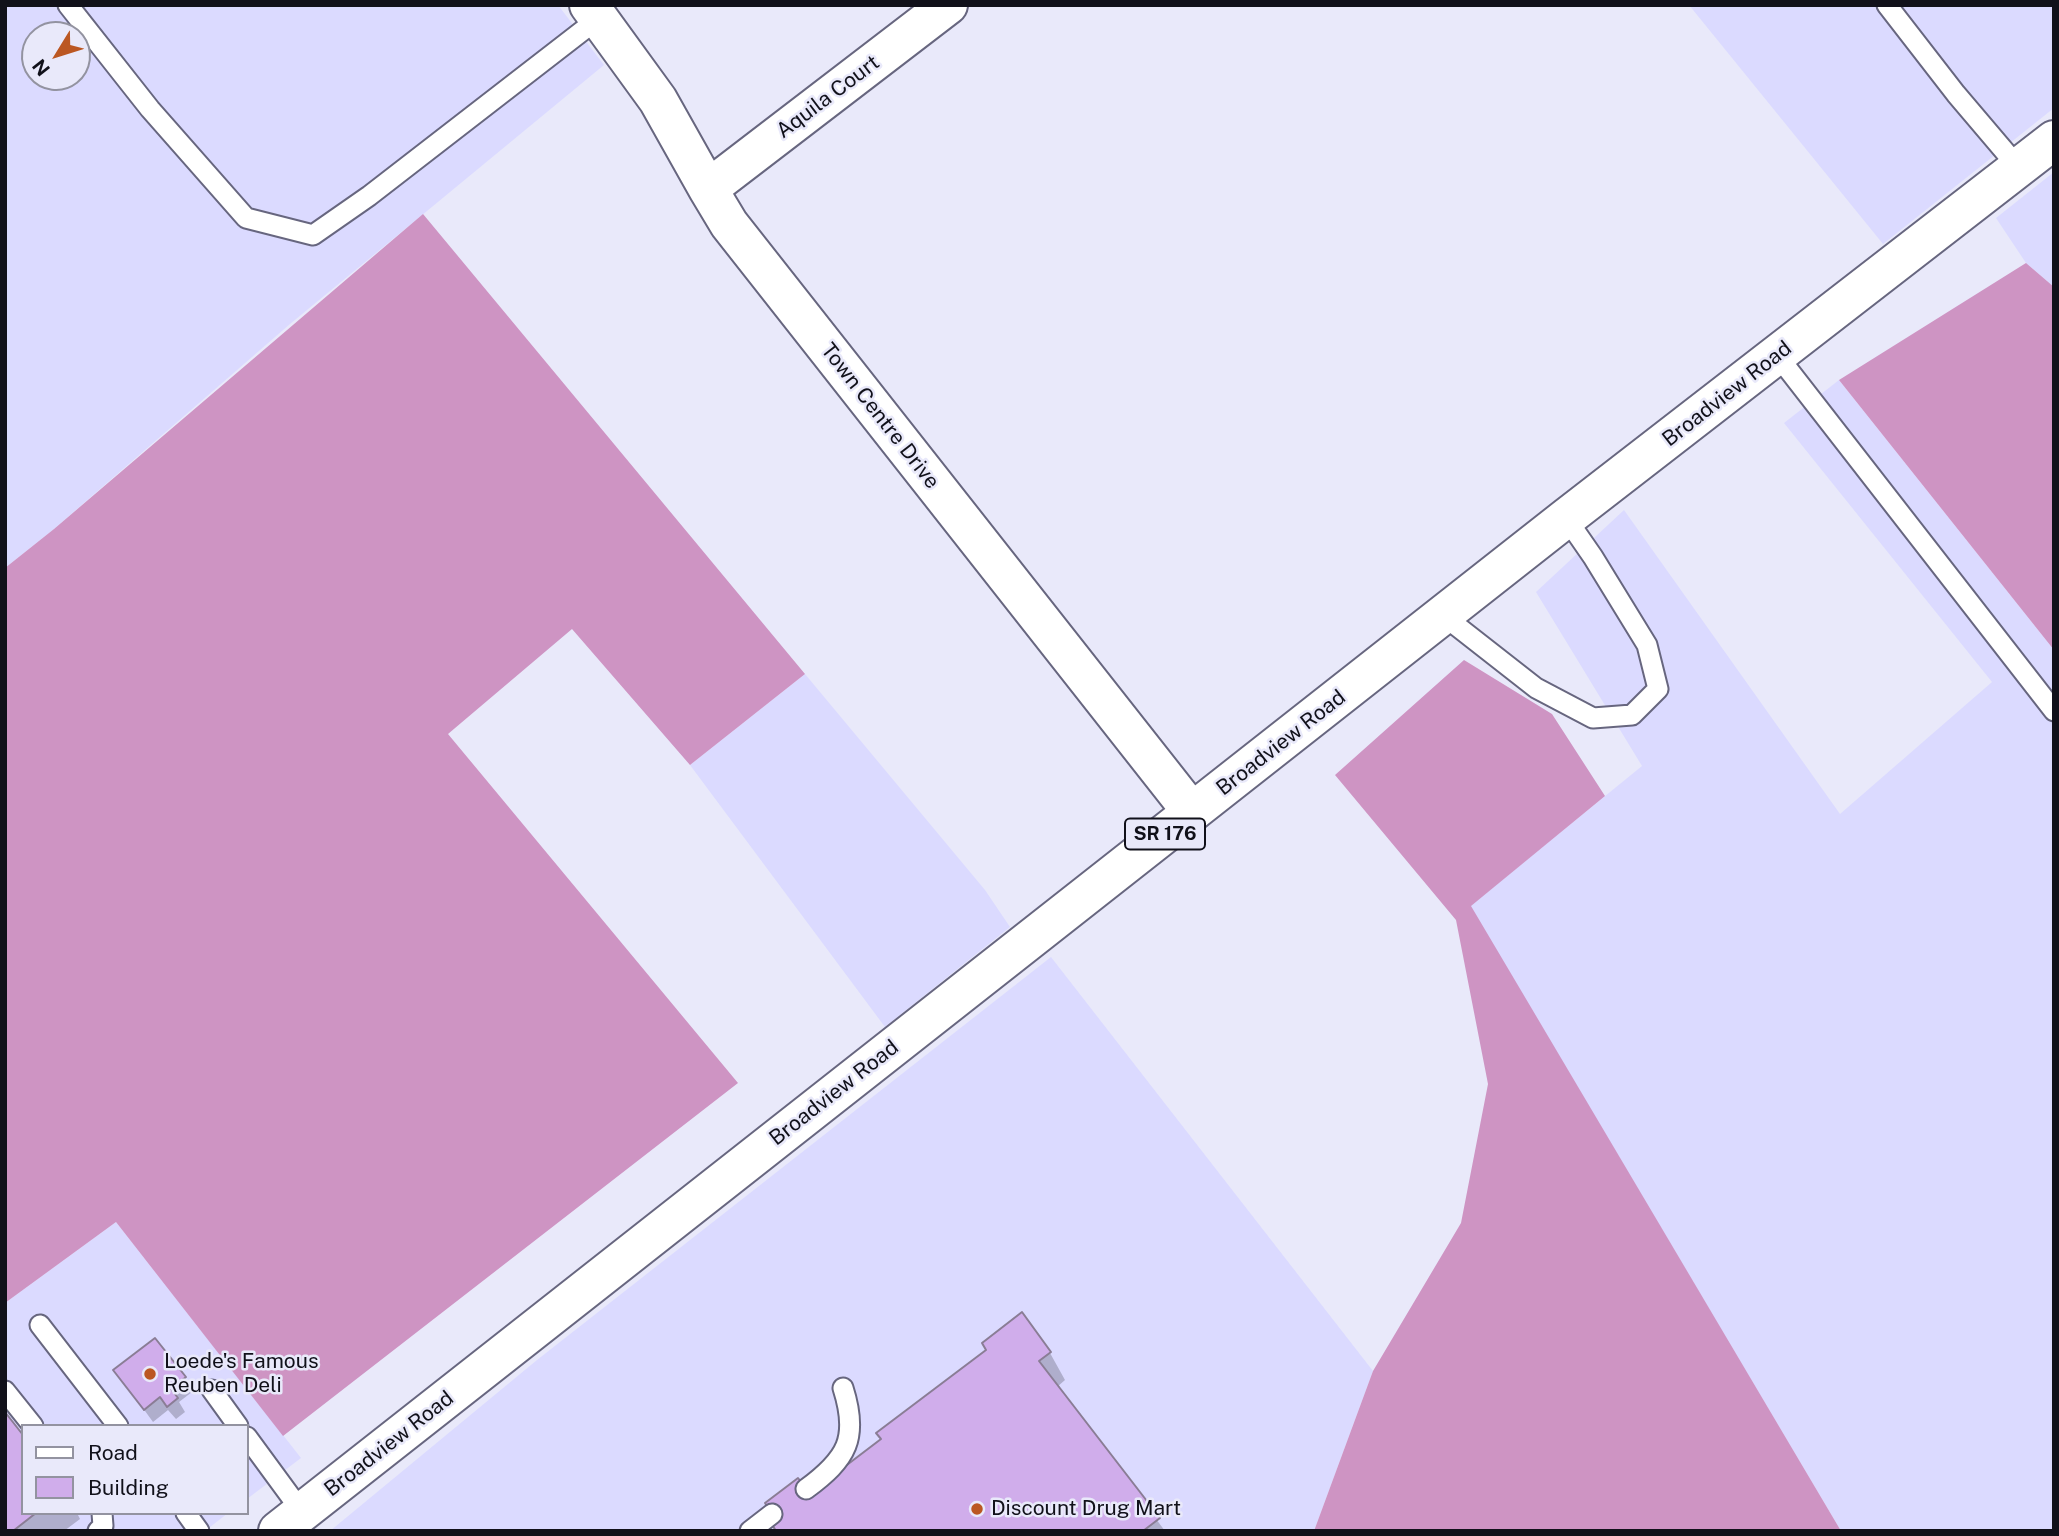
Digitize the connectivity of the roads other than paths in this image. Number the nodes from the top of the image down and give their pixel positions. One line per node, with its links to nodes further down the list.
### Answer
1 (68, 5): 4 (lane)
2 (948, 5): 7 (main road, Aquila Court)
3 (1887, 5): 6 (lane)
4 (594, 11): 7 (main road, Town Centre Drive)
5 (2054, 140): 6 (main road, Broadview Road / SR 176)
6 (2018, 167): 8 (main road, Broadview Road / SR 176)
7 (708, 189): 12 (main road, Town Centre Drive)
8 (1777, 355): 9 (main road, Broadview Road / SR 176); 11 (lane)
9 (1566, 518): 10 (main road, Broadview Road / SR 176); 10 (lane)
10 (1444, 616): 12 (main road, Broadview Road / SR 176)
11 (2054, 711)
12 (1192, 812): 25 (main road, Broadview Road / SR 176)
13 (40, 1325): 18 (lane)
14 (844, 1388): 21 (lane)
15 (212, 1390): 19 (lane)
16 (5, 1391): 17 (lane)
17 (31, 1424)
18 (116, 1424)
19 (237, 1424)
20 (248, 1439): 25 (lane)
21 (806, 1489)
22 (772, 1514): 28 (lane)
23 (102, 1515): 26 (lane)
24 (187, 1515): 27 (lane)
25 (290, 1521)
26 (98, 1531)
27 (199, 1531)
28 (750, 1531)

